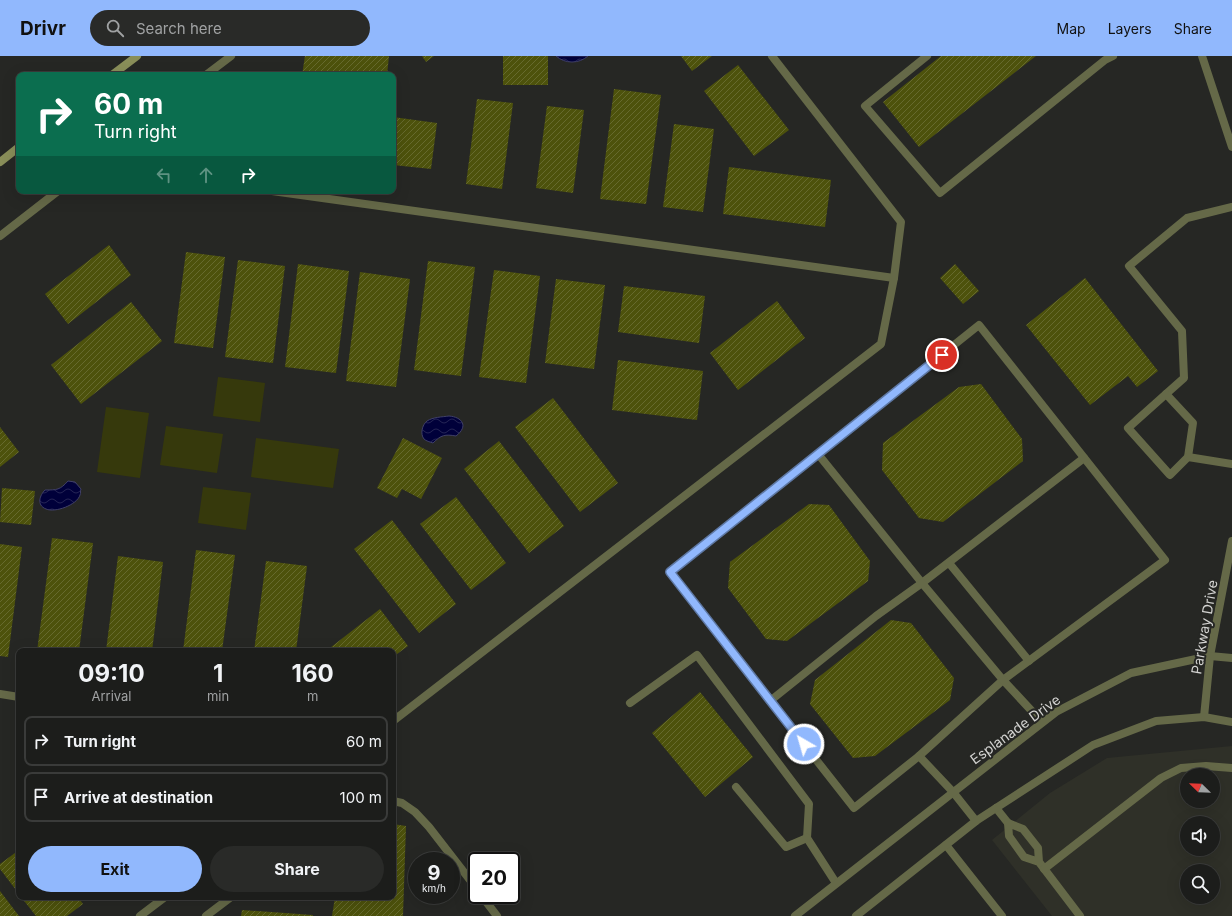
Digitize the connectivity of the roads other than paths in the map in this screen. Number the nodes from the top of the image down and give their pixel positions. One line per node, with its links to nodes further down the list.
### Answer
1 (137, 56): 7 (main road)
2 (231, 56): 8 (street)
3 (772, 56): 16 (street)
4 (928, 56): 6 (street)
5 (1202, 56): 9 (street)
6 (1106, 57)
7 (116, 72)
8 (210, 72)
9 (1232, 147)
10 (16, 149): 11 (main road)
11 (0, 162)
12 (54, 194): 15 (street)
13 (293, 194): 16 (street)
14 (1232, 207): 17 (street)
15 (0, 236)
16 (894, 278): 34 (street)
17 (1166, 394): 19 (street); 19 (street)
18 (818, 454): 20 (street); 24 (street); 31 (street)
19 (1188, 457): 21 (street)
20 (1084, 458): 23 (street); 27 (street)
21 (1232, 464)
22 (1232, 541): 25 (street, Parkway Drive)
23 (949, 562): 24 (street); 27 (street)
24 (922, 583): 28 (street); 31 (street)
25 (1210, 656): 26 (street, Esplanade Drive); 33 (street, Parkway Drive); 35 (street, Esplanade Drive)
26 (1232, 658)
27 (1029, 661): 28 (street)
28 (1003, 680): 35 (street); 37 (street)
29 (0, 694): 30 (street)
30 (16, 697)
31 (770, 701): 37 (street)
32 (630, 703): 45 (street)
33 (1204, 717): 36 (street); 42 (street)
34 (396, 719)
35 (1042, 722): 40 (street, Esplanade Drive)
36 (1232, 722)
37 (919, 756): 40 (street)
38 (1232, 768): 47 (street)
39 (736, 786): 45 (street)
40 (953, 792): 43 (street); 49 (street, Esplanade Drive)
41 (396, 802): 48 (street)
42 (996, 808): 43 (street); 44 (street)
43 (976, 821): 46 (street)
44 (1008, 823): 47 (street); 47 (street)
45 (807, 838): 49 (street)
46 (946, 845): 57 (street); 58 (street)
47 (1042, 865): 59 (street)
48 (468, 877)
49 (836, 883): 56 (street, Esplanade Drive)
50 (161, 900): 53 (street)
51 (227, 900): 54 (street)
52 (488, 904): 55 (street)
53 (140, 916)
54 (206, 916)
55 (497, 916)
56 (795, 916)
57 (856, 916)
58 (1002, 916)
59 (1080, 916)

